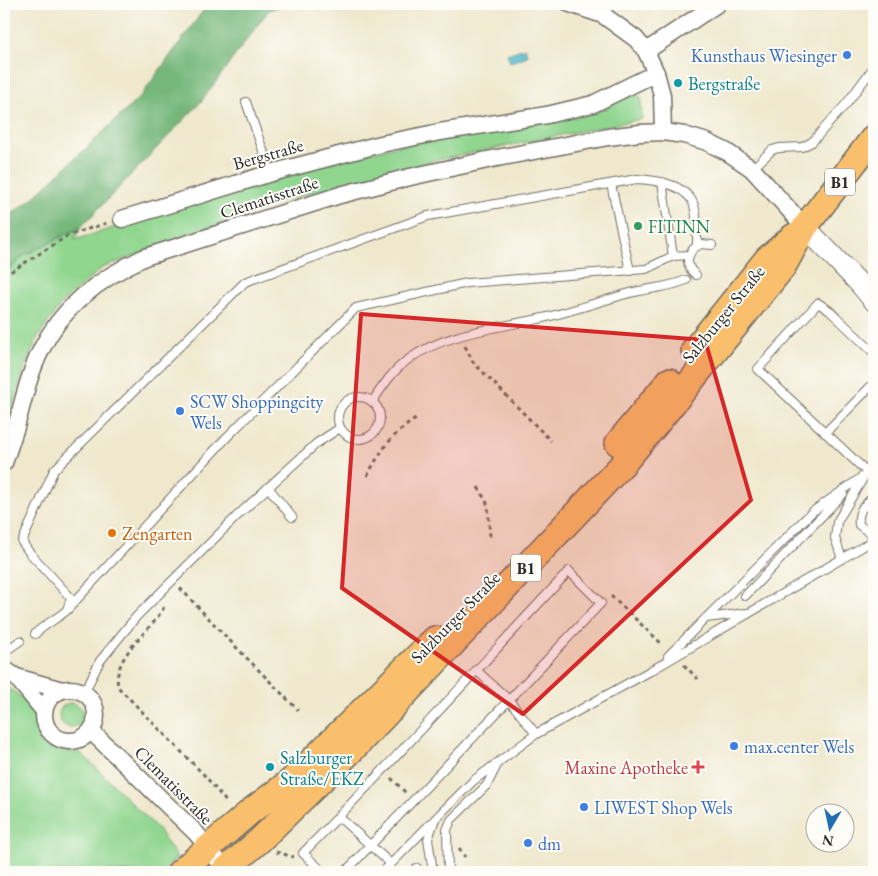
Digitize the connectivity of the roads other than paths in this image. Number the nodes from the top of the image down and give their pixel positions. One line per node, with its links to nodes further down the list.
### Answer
1 (570, 4): 3 (street)
2 (717, 4): 4 (street)
3 (607, 10): 4 (street)
4 (646, 51): 6 (street)
5 (874, 67): 10 (lane)
6 (656, 73): 8 (street); 11 (street, Bergstraße)
7 (246, 102): 11 (lane)
8 (663, 132): 10 (street, Clematisstraße); 29 (street, Clematisstraße)
9 (874, 137): 15 (main road, Salzburger Straße / B1)
10 (752, 169): 15 (street, Clematisstraße)
11 (271, 173): 14 (street, Bergstraße)
12 (662, 182): 13 (lane); 17 (lane); 19 (lane)
13 (611, 184): 20 (lane); 40 (lane)
14 (122, 219)
15 (806, 226): 23 (street); 59 (main road, Salzburger Straße / B1); 62 (main road, Salzburger Straße / B1)
16 (712, 245): 17 (lane)
17 (697, 246): 18 (lane)
18 (689, 255): 19 (lane); 21 (lane)
19 (673, 256): 20 (lane)
20 (630, 271): 40 (lane)
21 (696, 275)
22 (686, 280): 26 (lane)
23 (874, 301)
24 (874, 353): 28 (lane)
25 (874, 382): 28 (lane)
26 (372, 402): 27 (lane); 27 (lane)
27 (340, 428): 33 (lane)
28 (825, 432): 31 (lane)
29 (4, 463)
30 (874, 464): 31 (lane)
31 (866, 473): 32 (lane); 38 (lane)
32 (853, 484): 39 (lane); 42 (lane)
33 (268, 487): 35 (lane); 50 (lane)
34 (874, 496): 36 (lane)
35 (292, 516)
36 (874, 536)
37 (874, 540): 38 (lane)
38 (842, 559): 41 (lane)
39 (746, 596)
40 (68, 610): 43 (lane)
41 (750, 612): 42 (lane); 46 (lane)
42 (706, 618): 46 (lane)
43 (35, 634)
44 (20, 641): 45 (lane)
45 (4, 652)
46 (673, 654): 54 (lane)
47 (476, 670): 51 (lane); 51 (lane); 56 (lane)
48 (10, 673): 49 (street); 52 (street)
49 (62, 690): 50 (street); 52 (street)
50 (84, 693): 53 (street)
51 (509, 700): 54 (lane); 58 (lane)
52 (44, 712): 53 (street)
53 (91, 731): 59 (street, Clematisstraße)
54 (536, 734): 55 (lane)
55 (498, 763): 57 (lane); 67 (lane)
56 (339, 817): 58 (lane); 63 (lane)
57 (435, 819): 60 (lane); 66 (lane)
58 (371, 845): 60 (lane); 64 (lane)
59 (207, 848): 61 (main road, Salzburger Straße / B1); 62 (street, Clematisstraße)
60 (391, 864): 65 (lane)
61 (180, 872)
62 (226, 872)
63 (323, 872)
64 (345, 872)
65 (383, 872)
66 (433, 872)
67 (448, 872)

